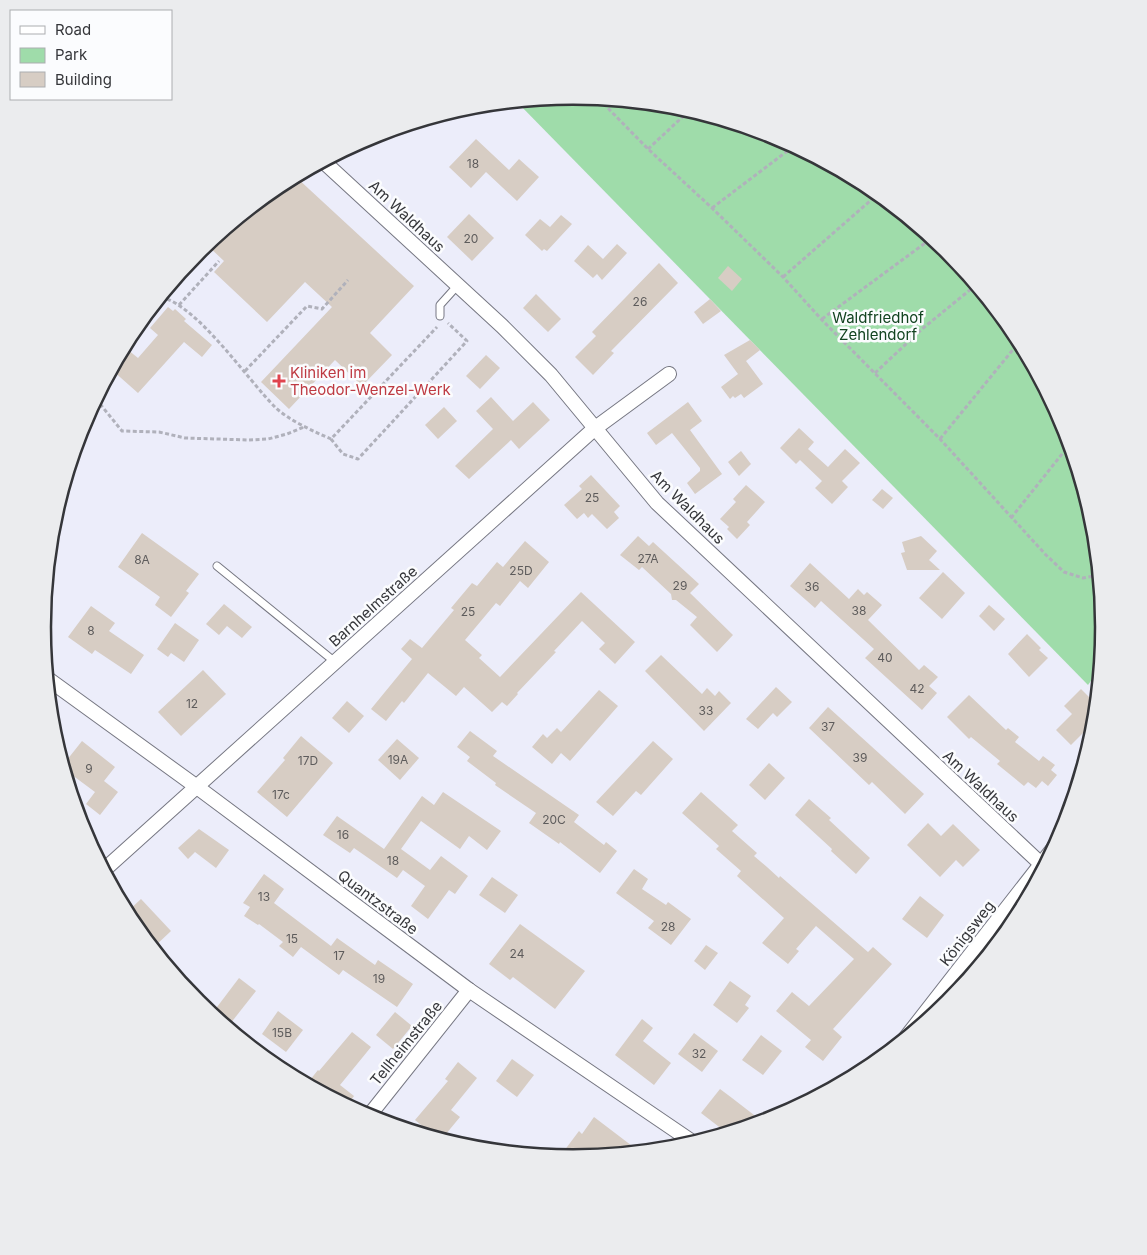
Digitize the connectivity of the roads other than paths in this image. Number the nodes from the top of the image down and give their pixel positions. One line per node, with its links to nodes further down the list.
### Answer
1 (329, 166): 2 (street, Am Waldhaus)
2 (458, 286): 3 (lane); 5 (street, Am Waldhaus)
3 (442, 318)
4 (669, 374): 5 (street, Barnhelmstraße)
5 (594, 428): 7 (street, Barnhelmstraße); 10 (street, Am Waldhaus)
6 (217, 566): 7 (lane)
7 (335, 662): 9 (street, Barnhelmstraße)
8 (55, 684): 9 (street, Quantzstraße)
9 (197, 787): 11 (street, Barnhelmstraße); 13 (street, Quantzstraße)
10 (1040, 863)
11 (109, 866)
12 (1035, 872): 14 (street, Königsweg)
13 (469, 990): 15 (street, Tellheimstraße); 16 (street, Quantzstraße)
14 (924, 1015)
15 (374, 1110)
16 (686, 1137)

